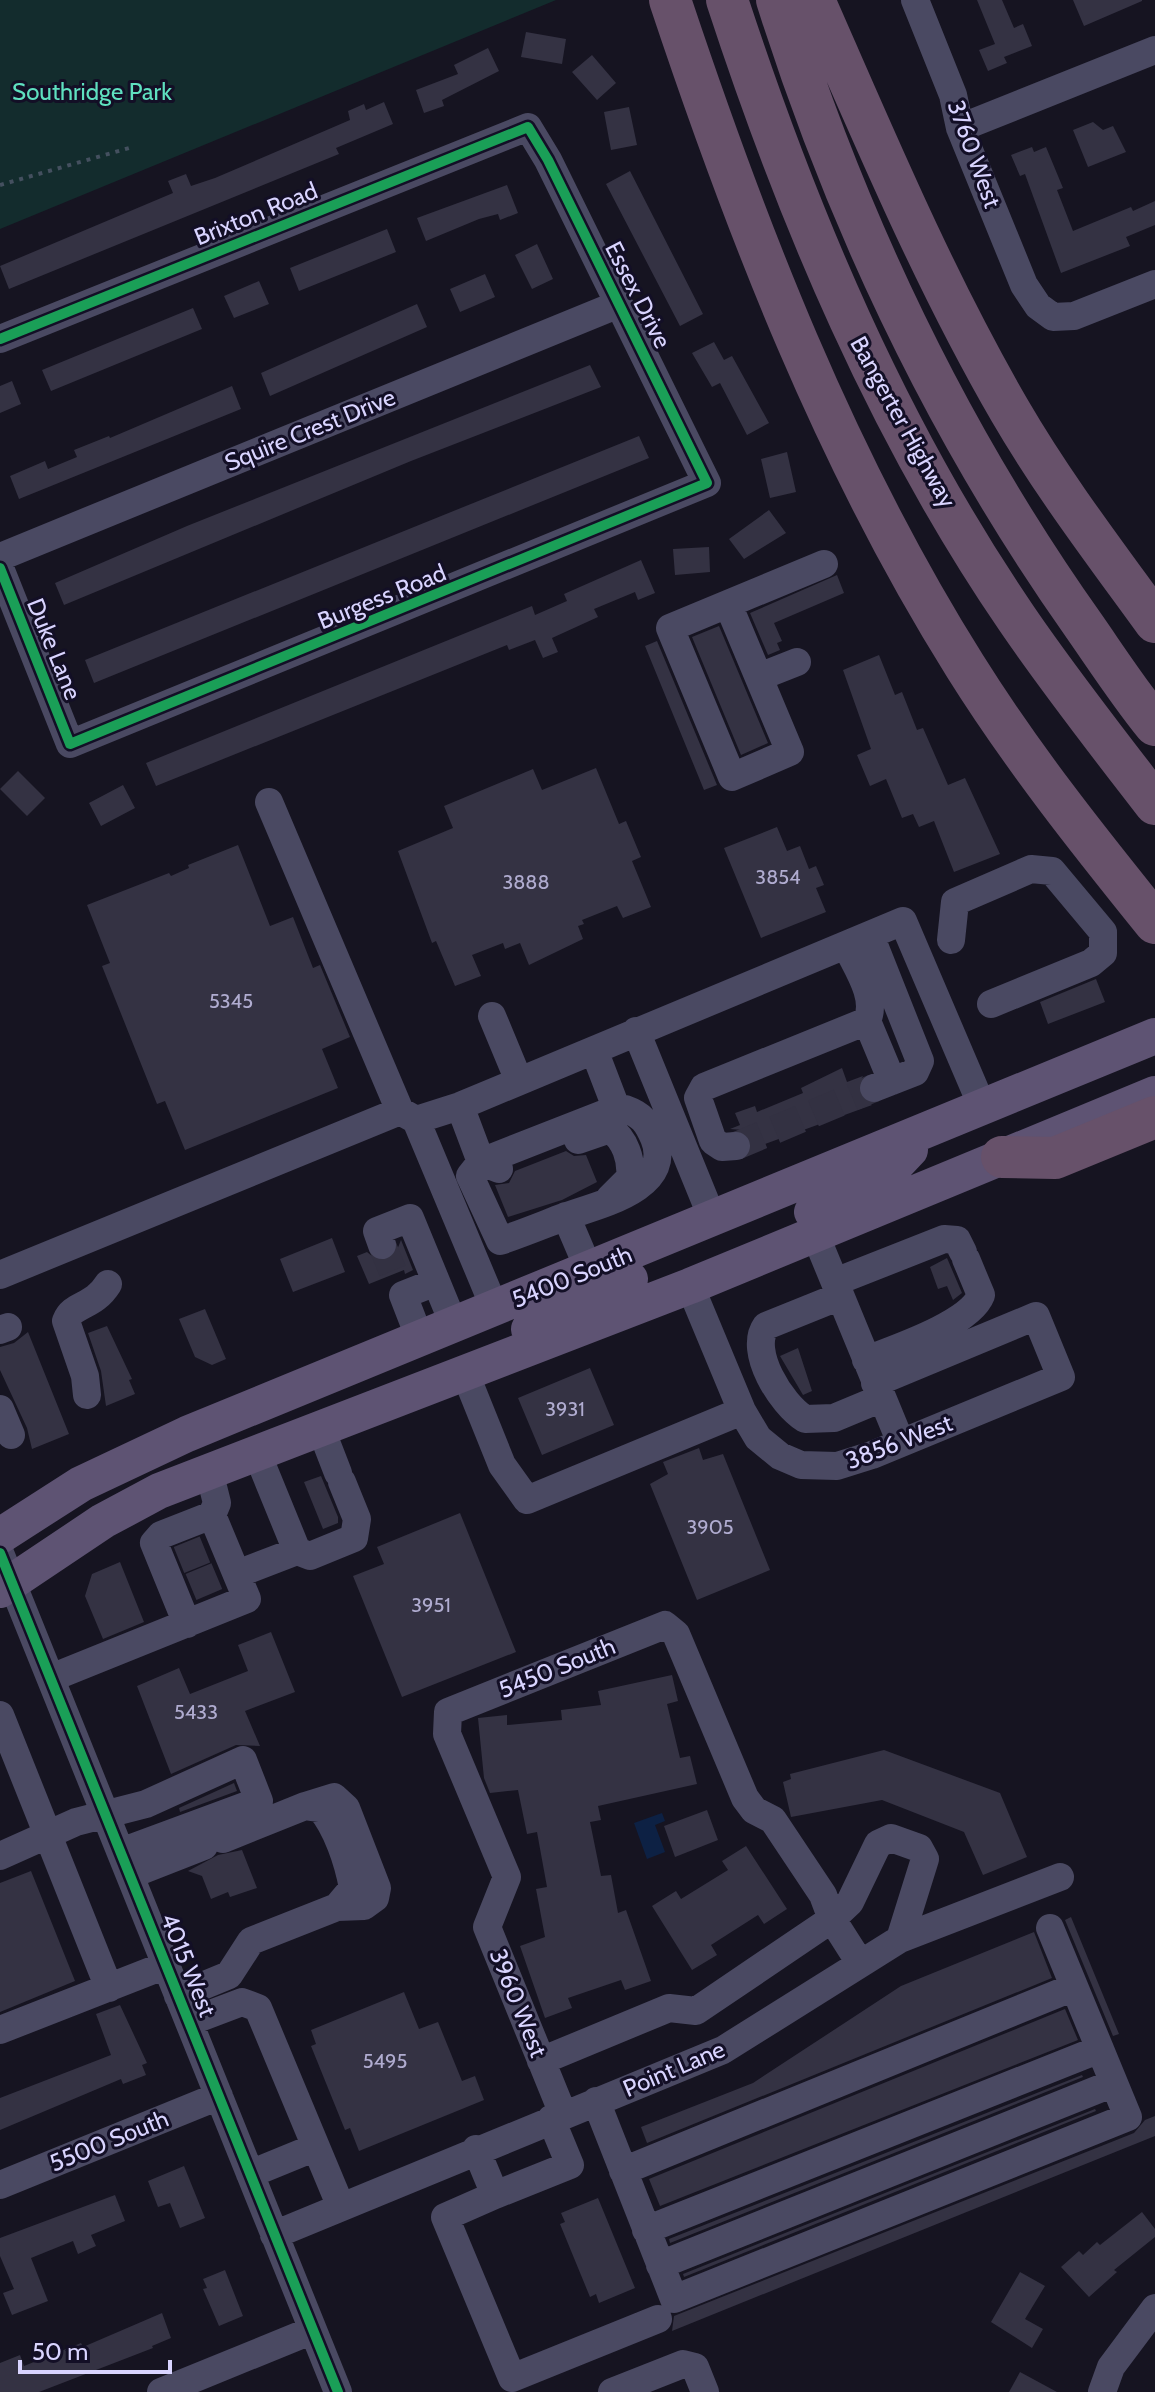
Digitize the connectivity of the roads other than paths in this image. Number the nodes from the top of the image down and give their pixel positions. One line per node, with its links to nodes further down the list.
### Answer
1 (670, 0): 24 (highway)
2 (727, 0): 23 (highway, Bangerter Highway)
3 (777, 0): 20 (highway, Bangerter Highway)
4 (814, 0): 17 (highway)
5 (915, 0): 8 (street, 3760 West)
6 (1155, 50): 8 (street)
7 (528, 127): 10 (street, Essex Drive); 11 (street, Brixton Road)
8 (960, 128): 9 (street, 3760 West)
9 (1155, 284)
10 (619, 304): 12 (street, Essex Drive); 13 (street, Squire Crest Drive)
11 (0, 339)
12 (707, 483): 21 (street, Burgess Road)
13 (0, 557)
14 (824, 564): 16 (street)
15 (0, 568): 21 (street, Duke Lane)
16 (728, 604): 19 (street); 19 (street)
17 (1155, 622)
18 (797, 662): 19 (street)
19 (759, 677)
20 (1155, 725)
21 (70, 744)
22 (269, 802): 37 (street)
23 (1155, 804)
24 (1155, 923)
25 (858, 940): 29 (street); 29 (street); 30 (street); 36 (street)
26 (951, 940): 27 (street)
27 (991, 1004)
28 (492, 1016): 33 (street)
29 (867, 1021): 41 (street)
30 (636, 1031): 32 (street); 46 (street)
31 (1155, 1036): 36 (main road, 5400 South)
32 (594, 1050): 33 (street); 39 (street)
33 (519, 1081): 35 (street)
34 (1155, 1094): 42 (main road)
35 (460, 1106): 37 (street); 43 (street)
36 (982, 1106): 40 (main road, 5400 South)
37 (408, 1116): 50 (street); 55 (street)
38 (1155, 1117): 42 (highway)
39 (613, 1120): 43 (street); 44 (street); 44 (street)
40 (930, 1129): 46 (main road, 5400 South); 53 (main road)
41 (736, 1146)
42 (1002, 1157): 47 (main road)
43 (481, 1162): 45 (street)
44 (605, 1203): 45 (street)
45 (566, 1216): 49 (street)
46 (713, 1220): 49 (main road, 5400 South); 59 (main road)
47 (815, 1234): 53 (main road); 54 (street)
48 (382, 1245): 51 (street)
49 (589, 1270): 55 (main road, 5400 South)
50 (0, 1275)
51 (436, 1282): 56 (street); 57 (street)
52 (108, 1284): 60 (street)
53 (690, 1286): 59 (main road); 62 (street, 3856 West)
54 (837, 1289): 58 (street); 58 (street); 58 (street)
55 (495, 1309): 56 (main road, 5400 South)
56 (454, 1325): 57 (main road, 5400 South)
57 (420, 1339): 69 (main road, 5400 South)
58 (871, 1372): 65 (street); 65 (street, 3856 West)
59 (465, 1373): 62 (street); 63 (main road)
60 (87, 1395)
61 (0, 1409): 64 (street)
62 (742, 1411): 65 (street, 3856 West)
63 (321, 1429): 66 (main road); 70 (street)
64 (11, 1435)
65 (901, 1443)
66 (257, 1453): 67 (main road); 70 (street)
67 (209, 1471): 68 (street); 72 (main road)
68 (212, 1515): 71 (street); 73 (street)
69 (0, 1536)
70 (297, 1551): 71 (street)
71 (231, 1572): 73 (street)
72 (4, 1575): 74 (street, 4015 West)
73 (187, 1624): 74 (street)
74 (51, 1678): 77 (street, 4015 West)
75 (448, 1712): 82 (street, 5450 South); 93 (street, 3960 West)
76 (0, 1715): 78 (street)
77 (106, 1815): 78 (street); 80 (street, 4015 West); 80 (street)
78 (48, 1835): 79 (street); 88 (street)
79 (0, 1856)
80 (126, 1864): 86 (street, 4015 West); 89 (street)
81 (1060, 1877): 84 (street, Point Lane)
82 (832, 1919): 84 (street); 85 (street); 93 (street)
83 (1050, 1928): 87 (street)
84 (900, 1939): 85 (street, Point Lane)
85 (860, 1963): 96 (street, Point Lane)
86 (166, 1965): 88 (street); 89 (street, 4015 West)
87 (1074, 1987): 92 (street); 100 (street)
88 (109, 1988): 91 (street)
89 (178, 1996): 90 (street, 4015 West)
90 (189, 2022): 95 (street, 4015 West); 98 (street)
91 (0, 2030)
92 (1100, 2049): 94 (street); 104 (street)
93 (541, 2061): 97 (street, 3960 West)
94 (1114, 2083): 108 (street); 109 (street)
95 (219, 2096): 101 (street, 4015 West); 102 (street, 5500 South)
96 (596, 2101): 97 (street, Point Lane); 100 (street)
97 (557, 2116): 99 (street, Point Lane); 103 (street, 3960 West)
98 (316, 2147): 101 (street); 105 (street)
99 (476, 2149): 103 (street); 105 (street, Point Lane)
100 (623, 2171): 106 (street)
101 (250, 2174): 107 (street, 4015 West)
102 (0, 2185)
103 (495, 2195): 111 (street)
104 (717, 2202): 106 (street); 108 (street)
105 (341, 2207): 107 (street, Point Lane)
106 (646, 2230): 109 (street)
107 (274, 2235): 112 (street, 4015 West)
108 (731, 2237): 109 (street)
109 (660, 2265)
110 (1155, 2308): 117 (street)
111 (658, 2319)
112 (313, 2330): 113 (street); 114 (street, 4015 West)
113 (161, 2392)
114 (338, 2392)
115 (612, 2392): 116 (street)
116 (705, 2392)
117 (1102, 2392)

